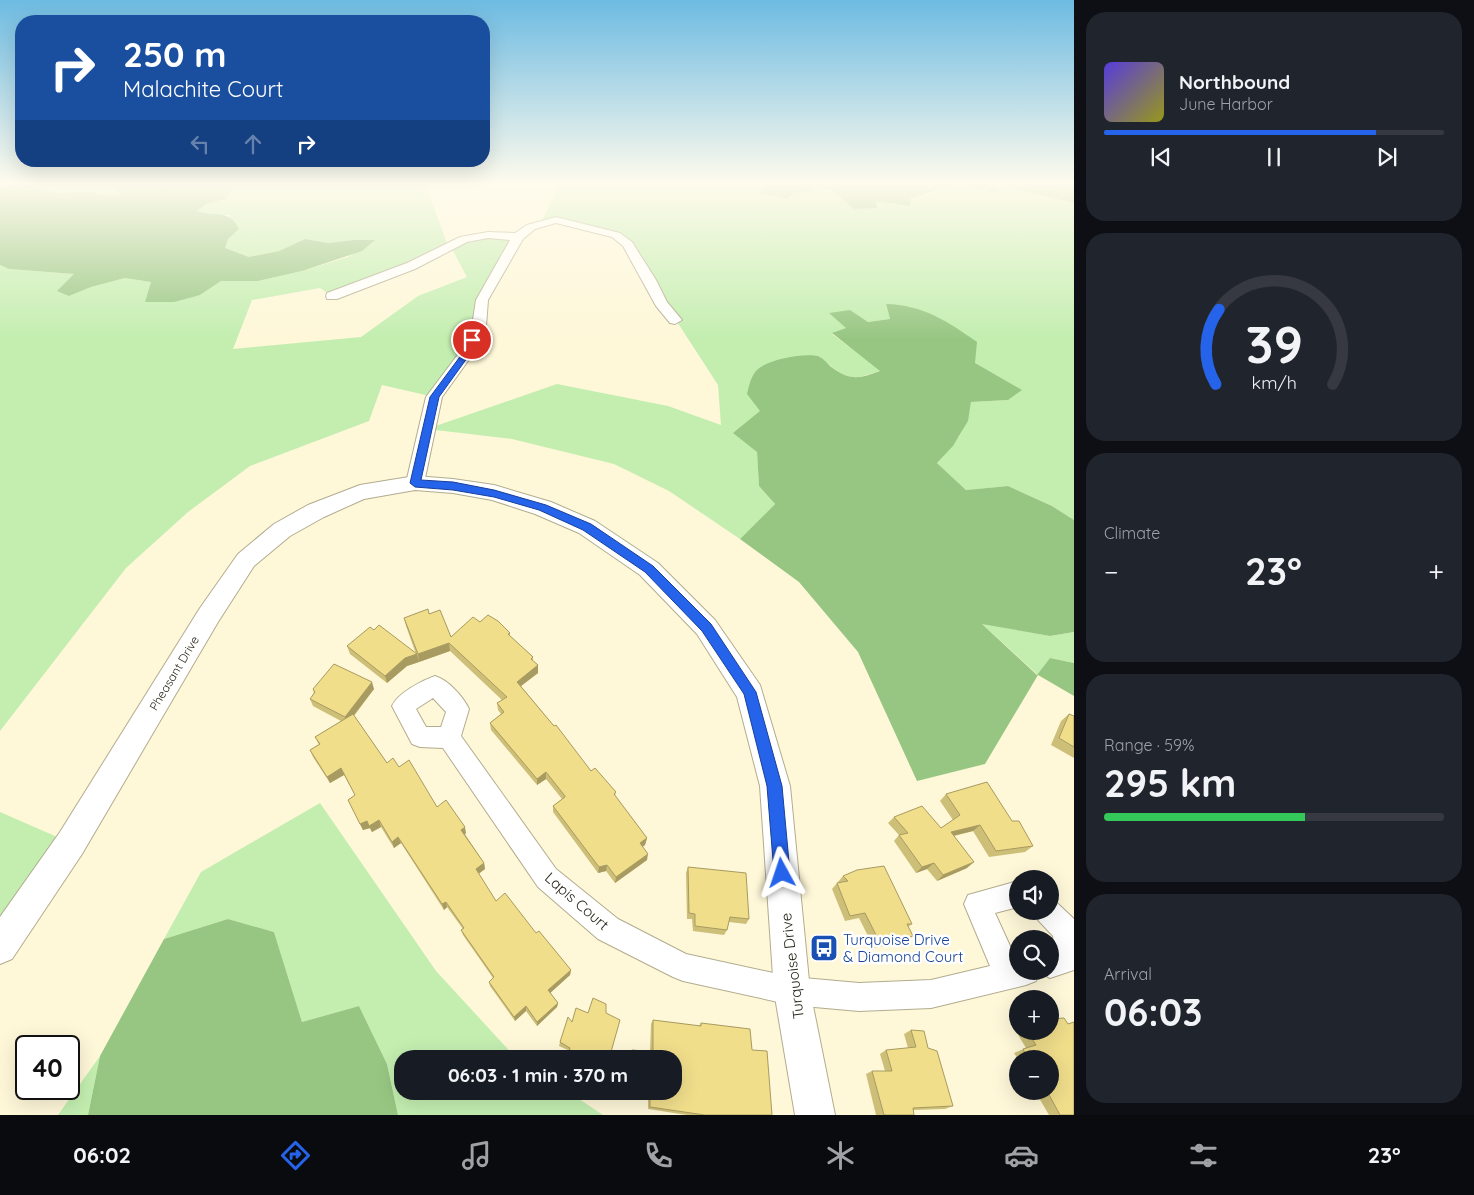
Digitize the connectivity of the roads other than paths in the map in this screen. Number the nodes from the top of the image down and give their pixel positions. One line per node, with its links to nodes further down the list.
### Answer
1 (488, 235): 5 (street)
2 (488, 235): 6 (street)
3 (521, 235): 5 (street)
4 (616, 235): 7 (street)
5 (518, 238): 8 (street)
6 (332, 296)
7 (675, 320)
8 (415, 483): 12 (street, Pheasant Drive); 16 (street, Turquoise Drive)
9 (449, 738): 16 (street, Lapis Court)
10 (1009, 896): 13 (street)
11 (1056, 920): 14 (street)
12 (0, 947)
13 (1009, 959)
14 (1059, 961)
15 (1009, 976): 16 (street)
16 (792, 991): 17 (street, Turquoise Drive)
17 (815, 1115)

